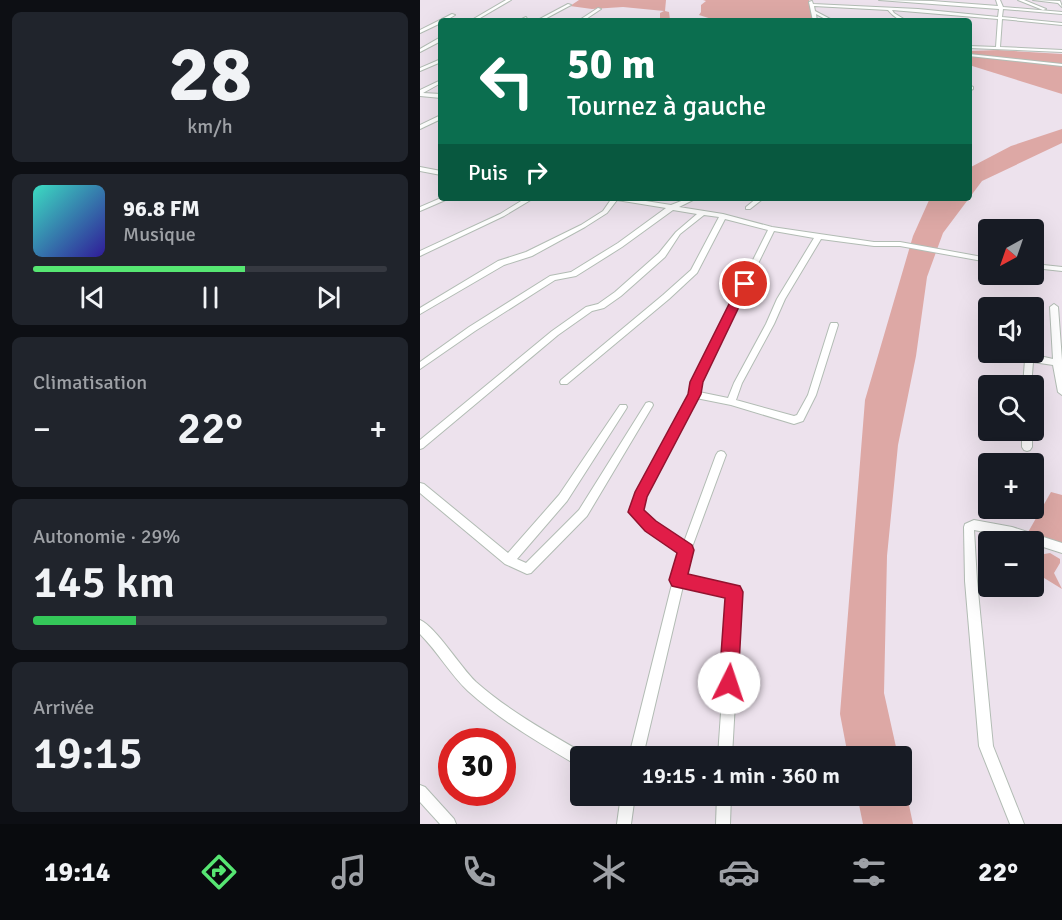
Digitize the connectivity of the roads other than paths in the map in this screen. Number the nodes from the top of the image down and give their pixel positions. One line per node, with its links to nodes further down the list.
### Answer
1 (509, 0): 20 (street)
2 (998, 0): 10 (street)
3 (1020, 0): 15 (street)
4 (1035, 0): 9 (street)
5 (882, 1): 6 (street); 12 (street); 13 (street)
6 (954, 2): 10 (street); 18 (street)
7 (812, 3): 12 (street); 14 (street)
8 (569, 5): 21 (street)
9 (1062, 6)
10 (1001, 8): 15 (street); 26 (street)
11 (599, 9): 22 (street)
12 (889, 10): 13 (street); 25 (street)
13 (918, 10): 18 (street)
14 (814, 12): 23 (street); 24 (street)
15 (1052, 12): 16 (street)
16 (1062, 13)
17 (453, 15): 19 (street)
18 (953, 16): 26 (street)
19 (447, 18)
20 (477, 18)
21 (544, 18)
22 (585, 18)
23 (815, 18)
24 (826, 18)
25 (901, 18)
26 (999, 18): 28 (street); 31 (street)
27 (438, 23): 29 (street)
28 (1062, 24)
29 (420, 32)
30 (438, 41): 34 (street)
31 (998, 48): 32 (street); 35 (street)
32 (972, 49)
33 (972, 49): 37 (street)
34 (420, 51)
35 (1062, 51)
36 (438, 61): 38 (street)
37 (1062, 65)
38 (422, 68)
39 (438, 83): 40 (street)
40 (420, 93): 41 (street)
41 (438, 96)
42 (438, 119): 43 (street)
43 (420, 128)
44 (438, 167): 45 (street)
45 (421, 170): 46 (street)
46 (438, 173)
47 (440, 201): 56 (street)
48 (526, 201): 61 (street)
49 (614, 201): 66 (street)
50 (650, 201): 54 (street)
51 (674, 201): 54 (street)
52 (688, 201): 54 (street)
53 (756, 201): 55 (street)
54 (675, 207): 57 (street); 69 (street)
55 (748, 208)
56 (420, 209)
57 (702, 213): 58 (street); 78 (street)
58 (723, 216): 59 (street); 71 (street)
59 (772, 229): 60 (street); 73 (street)
60 (819, 236): 62 (street); 74 (street)
61 (420, 254)
62 (978, 258)
63 (1044, 267): 64 (street)
64 (1062, 269)
65 (1054, 307): 70 (street)
66 (420, 311)
67 (834, 325): 74 (street)
68 (1044, 360): 70 (street)
69 (422, 361)
70 (1060, 362): 72 (street)
71 (564, 382)
72 (1062, 392)
73 (694, 394): 74 (street); 83 (street)
74 (731, 402)
75 (649, 405): 84 (street)
76 (623, 407): 84 (street)
77 (1027, 441): 79 (street)
78 (420, 445)
79 (1027, 447)
80 (721, 455): 83 (street)
81 (420, 487): 84 (street)
82 (1062, 548): 96 (street)
83 (686, 550): 85 (street)
84 (509, 560)
85 (678, 580): 87 (street); 88 (street)
86 (420, 626): 89 (street)
87 (638, 746)
88 (726, 746)
89 (570, 753)
90 (420, 792): 93 (street)
91 (626, 806): 94 (street)
92 (724, 806): 95 (street)
93 (449, 824)
94 (624, 824)
95 (723, 824)
96 (1017, 824)

